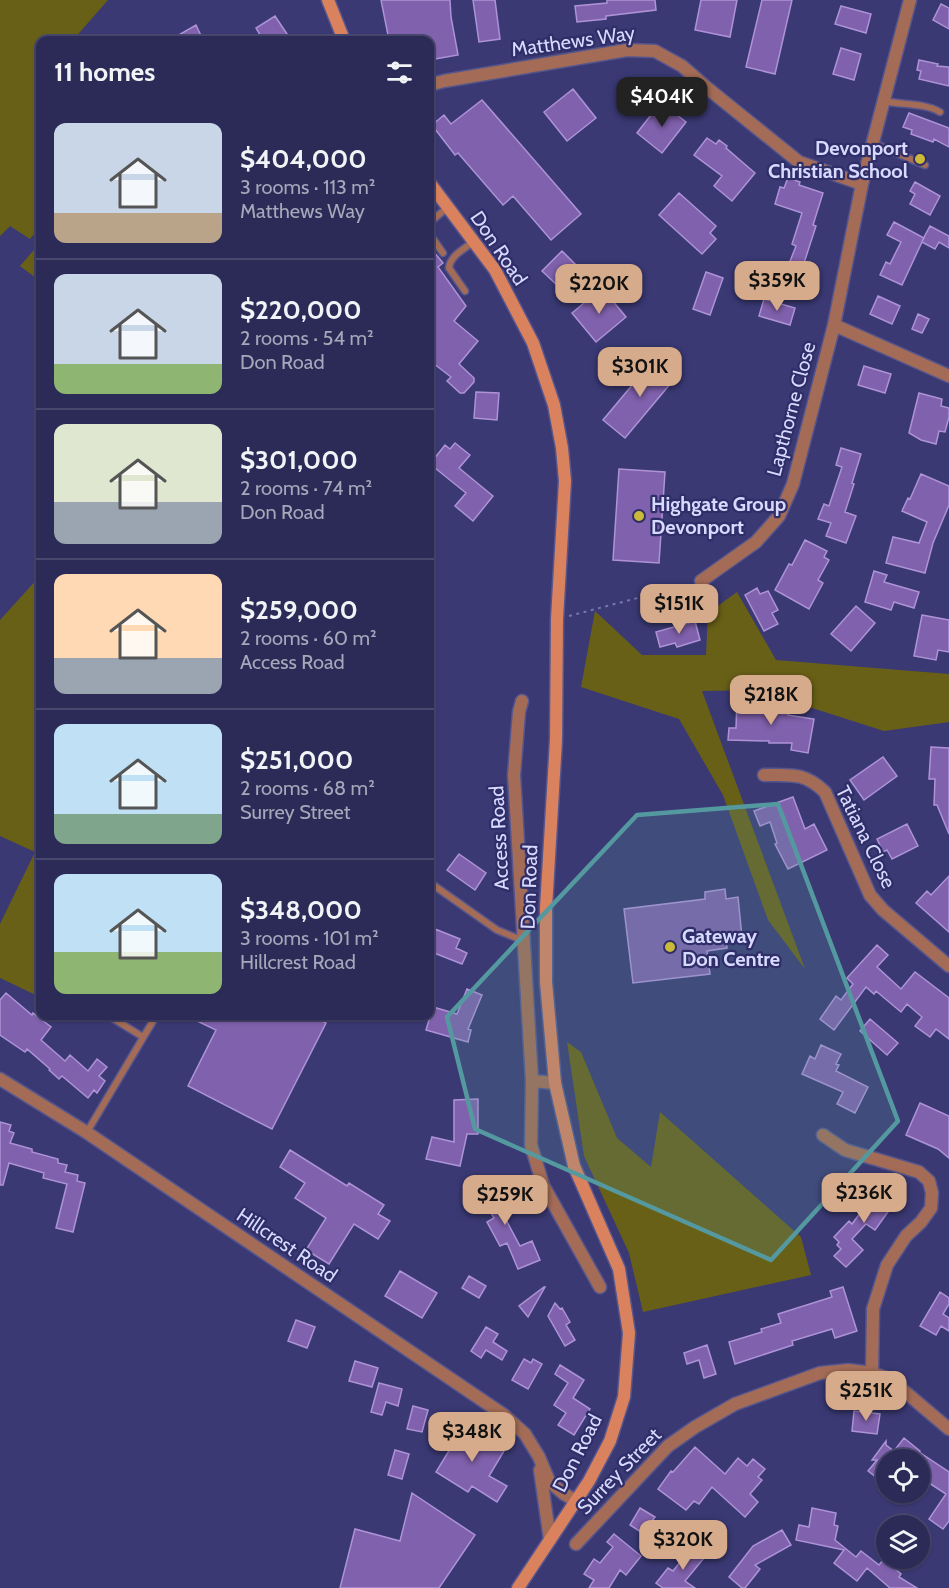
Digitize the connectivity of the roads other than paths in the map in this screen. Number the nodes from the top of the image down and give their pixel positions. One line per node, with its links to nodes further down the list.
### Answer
1 (328, 0): 3 (main road)
2 (909, 0): 5 (street, Lapthorne Close)
3 (342, 36)
4 (434, 84): 9 (street, Matthews Way)
5 (883, 101): 6 (lane); 7 (street, Lapthorne Close)
6 (940, 112)
7 (873, 143): 8 (lane); 9 (street, Lapthorne Close)
8 (925, 165)
9 (862, 183): 17 (street, Lapthorne Close)
10 (434, 189): 11 (main road, Don Road)
11 (448, 207): 12 (lane); 14 (main road, Don Road)
12 (434, 219)
13 (434, 240): 15 (lane)
14 (473, 242): 16 (lane); 30 (main road, Don Road)
15 (443, 253)
16 (465, 291)
17 (834, 325): 18 (street); 19 (street, Lapthorne Close)
18 (949, 376)
19 (701, 581)
20 (522, 701): 23 (street, Access Road)
21 (764, 775): 24 (street, Tatiana Close)
22 (434, 886): 23 (lane)
23 (524, 942): 29 (street, Access Road)
24 (949, 966)
25 (115, 1020): 27 (lane)
26 (154, 1020): 27 (lane)
27 (143, 1037): 31 (lane)
28 (0, 1079): 31 (street, Hillcrest Road)
29 (532, 1081): 30 (street); 33 (street, Access Road)
30 (555, 1083): 37 (main road, Don Road)
31 (86, 1132): 36 (street, Hillcrest Road)
32 (823, 1135): 34 (street)
33 (600, 1287)
34 (872, 1373): 35 (street, Surrey Street); 39 (street, Surrey Street)
35 (949, 1429)
36 (539, 1457): 37 (street, Hillcrest Road); 38 (street, Hillcrest Road)
37 (576, 1501): 38 (main road, Don Road)
38 (550, 1540): 40 (main road, Don Road)
39 (576, 1544)
40 (518, 1588)

